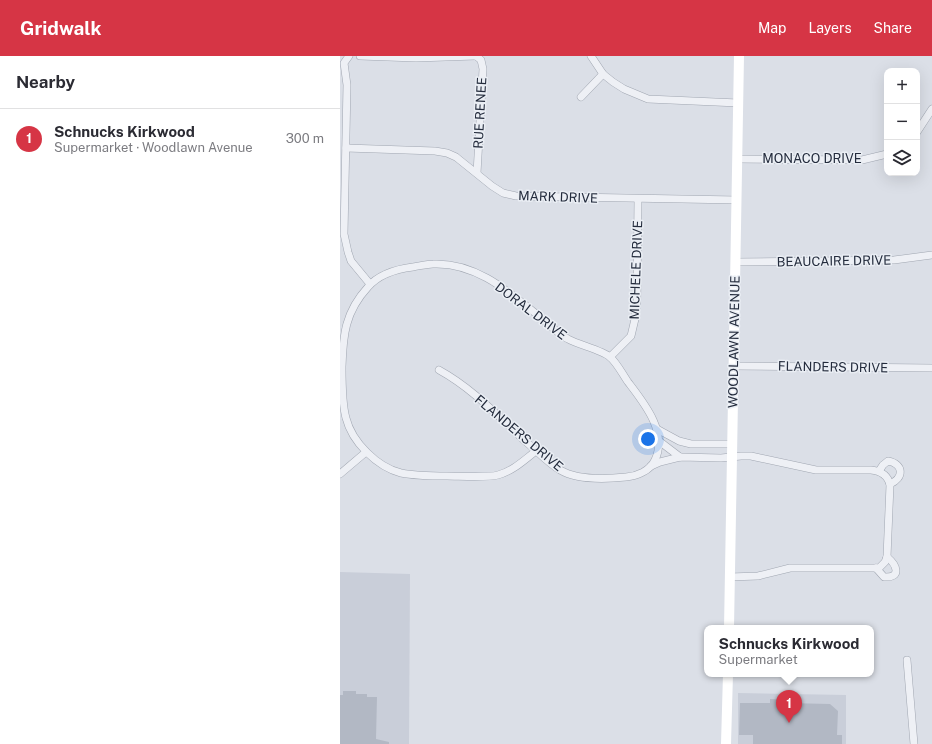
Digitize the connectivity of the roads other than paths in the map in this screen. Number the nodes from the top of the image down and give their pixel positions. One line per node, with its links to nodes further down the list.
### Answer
1 (349, 56): 11 (street)
2 (360, 56): 3 (street, RUE RENEE)
3 (476, 56): 14 (street, RUE RENEE)
4 (591, 56): 6 (street)
5 (739, 56): 8 (street, WOODLAWN AVENUE)
6 (603, 74): 7 (street); 8 (street)
7 (580, 97)
8 (738, 103): 13 (street, WOODLAWN AVENUE)
9 (932, 109): 10 (street)
10 (920, 127)
11 (346, 148): 14 (street, MARK DRIVE); 19 (street)
12 (884, 155): 13 (street, MONACO DRIVE)
13 (737, 159): 16 (street, WOODLAWN AVENUE)
14 (477, 173): 15 (street, MARK DRIVE)
15 (638, 199): 16 (street, MARK DRIVE); 20 (street, MICHELE DRIVE)
16 (737, 200): 18 (street, WOODLAWN AVENUE)
17 (932, 255): 18 (street, BEAUCAIRE DRIVE)
18 (736, 262): 21 (street, WOODLAWN AVENUE)
19 (370, 284): 20 (street, DORAL DRIVE); 28 (street)
20 (610, 357): 24 (street)
21 (734, 366): 22 (street, FLANDERS DRIVE); 26 (street, WOODLAWN AVENUE)
22 (932, 368)
23 (439, 370): 27 (street, FLANDERS DRIVE)
24 (657, 429): 25 (street); 26 (street)
25 (659, 441): 29 (street); 31 (street)
26 (732, 444): 30 (street, WOODLAWN AVENUE)
27 (536, 451): 28 (street); 31 (street, FLANDERS DRIVE)
28 (366, 452): 33 (street)
29 (680, 457): 30 (street, FLANDERS DRIVE); 31 (street, FLANDERS DRIVE)
30 (732, 457): 32 (street, FLANDERS DRIVE); 37 (street, WOODLAWN AVENUE)
31 (651, 466)
32 (879, 471): 34 (street); 34 (street)
33 (340, 474)
34 (890, 484): 35 (street)
35 (887, 557): 36 (street); 36 (street)
36 (876, 568): 37 (street)
37 (730, 577): 38 (street, WOODLAWN AVENUE)
38 (729, 625)
39 (907, 660): 42 (street)
40 (728, 677): 41 (street)
41 (726, 744)
42 (914, 744)

